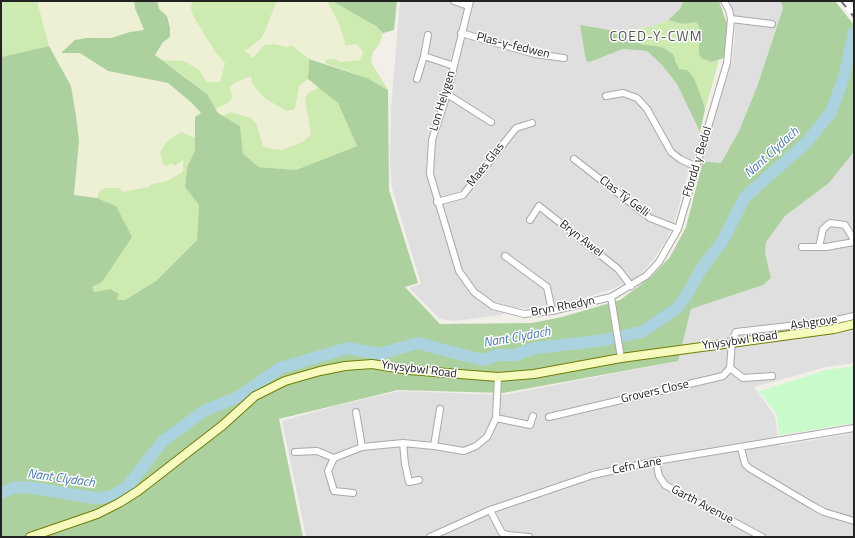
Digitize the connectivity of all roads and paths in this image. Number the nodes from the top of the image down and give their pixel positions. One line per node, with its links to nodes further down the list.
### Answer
1 (454, 1): 3 (street)
2 (724, 1): 4 (street, Ffordd y Bedol)
3 (469, 4): 6 (street, Lon Helygen)
4 (731, 19): 5 (street); 17 (street, Ffordd y Bedol)
5 (772, 24)
6 (461, 33): 9 (street, Plas-y-fedwen); 10 (street, Lon Helygen)
7 (428, 35): 8 (street)
8 (424, 56): 10 (street); 11 (street)
9 (564, 58)
10 (454, 66): 12 (street, Lon Helygen)
11 (417, 80)
12 (447, 94): 14 (street); 18 (street, Lon Helygen)
13 (606, 96): 17 (street)
14 (491, 122)
15 (532, 123): 18 (street, Maes Glas)
16 (574, 159): 20 (street, Clas Tŷ Gelli)
17 (697, 167): 20 (street, Ffordd y Bedol)
18 (437, 202): 27 (street, Bryn Rhedyn)
19 (530, 220): 25 (street, Bryn Awel)
20 (678, 229): 25 (street, Ffordd y Bedol)
21 (854, 241): 23 (street); 23 (street)
22 (802, 247): 23 (street)
23 (819, 247)
24 (505, 256): 27 (street)
25 (631, 286): 26 (street, Ffordd y Bedol)
26 (611, 297): 27 (street, Bryn Rhedyn); 31 (street)
27 (552, 311)
28 (854, 316): 30 (street, Ashgrove)
29 (854, 324): 30 (main road, Ynysybwl Road)
30 (732, 342): 31 (main road, Ynysybwl Road); 32 (street)
31 (621, 358): 34 (main road, Ynysybwl Road)
32 (730, 368): 33 (street); 38 (street, Grovers Close)
33 (772, 376)
34 (498, 377): 39 (street); 52 (main road, Ynysybwl Road)
35 (364, 416): 43 (street)
36 (447, 416): 42 (street)
37 (533, 416): 39 (street)
38 (549, 417)
39 (496, 418): 42 (street)
40 (854, 428): 44 (street, Cefn Lane)
41 (403, 443): 42 (street); 43 (street); 48 (street)
42 (434, 446)
43 (362, 447): 46 (street)
44 (741, 448): 47 (street, Cefn Lane); 51 (street)
45 (294, 452): 46 (street)
46 (334, 458): 49 (street)
47 (656, 462): 50 (street, Cefn Lane); 55 (street, Garth Avenue)
48 (419, 480)
49 (353, 493)
50 (490, 510): 53 (street, Cefn Lane); 54 (street)
51 (854, 521)
52 (30, 537)
53 (430, 537)
54 (529, 537)
55 (762, 537)

